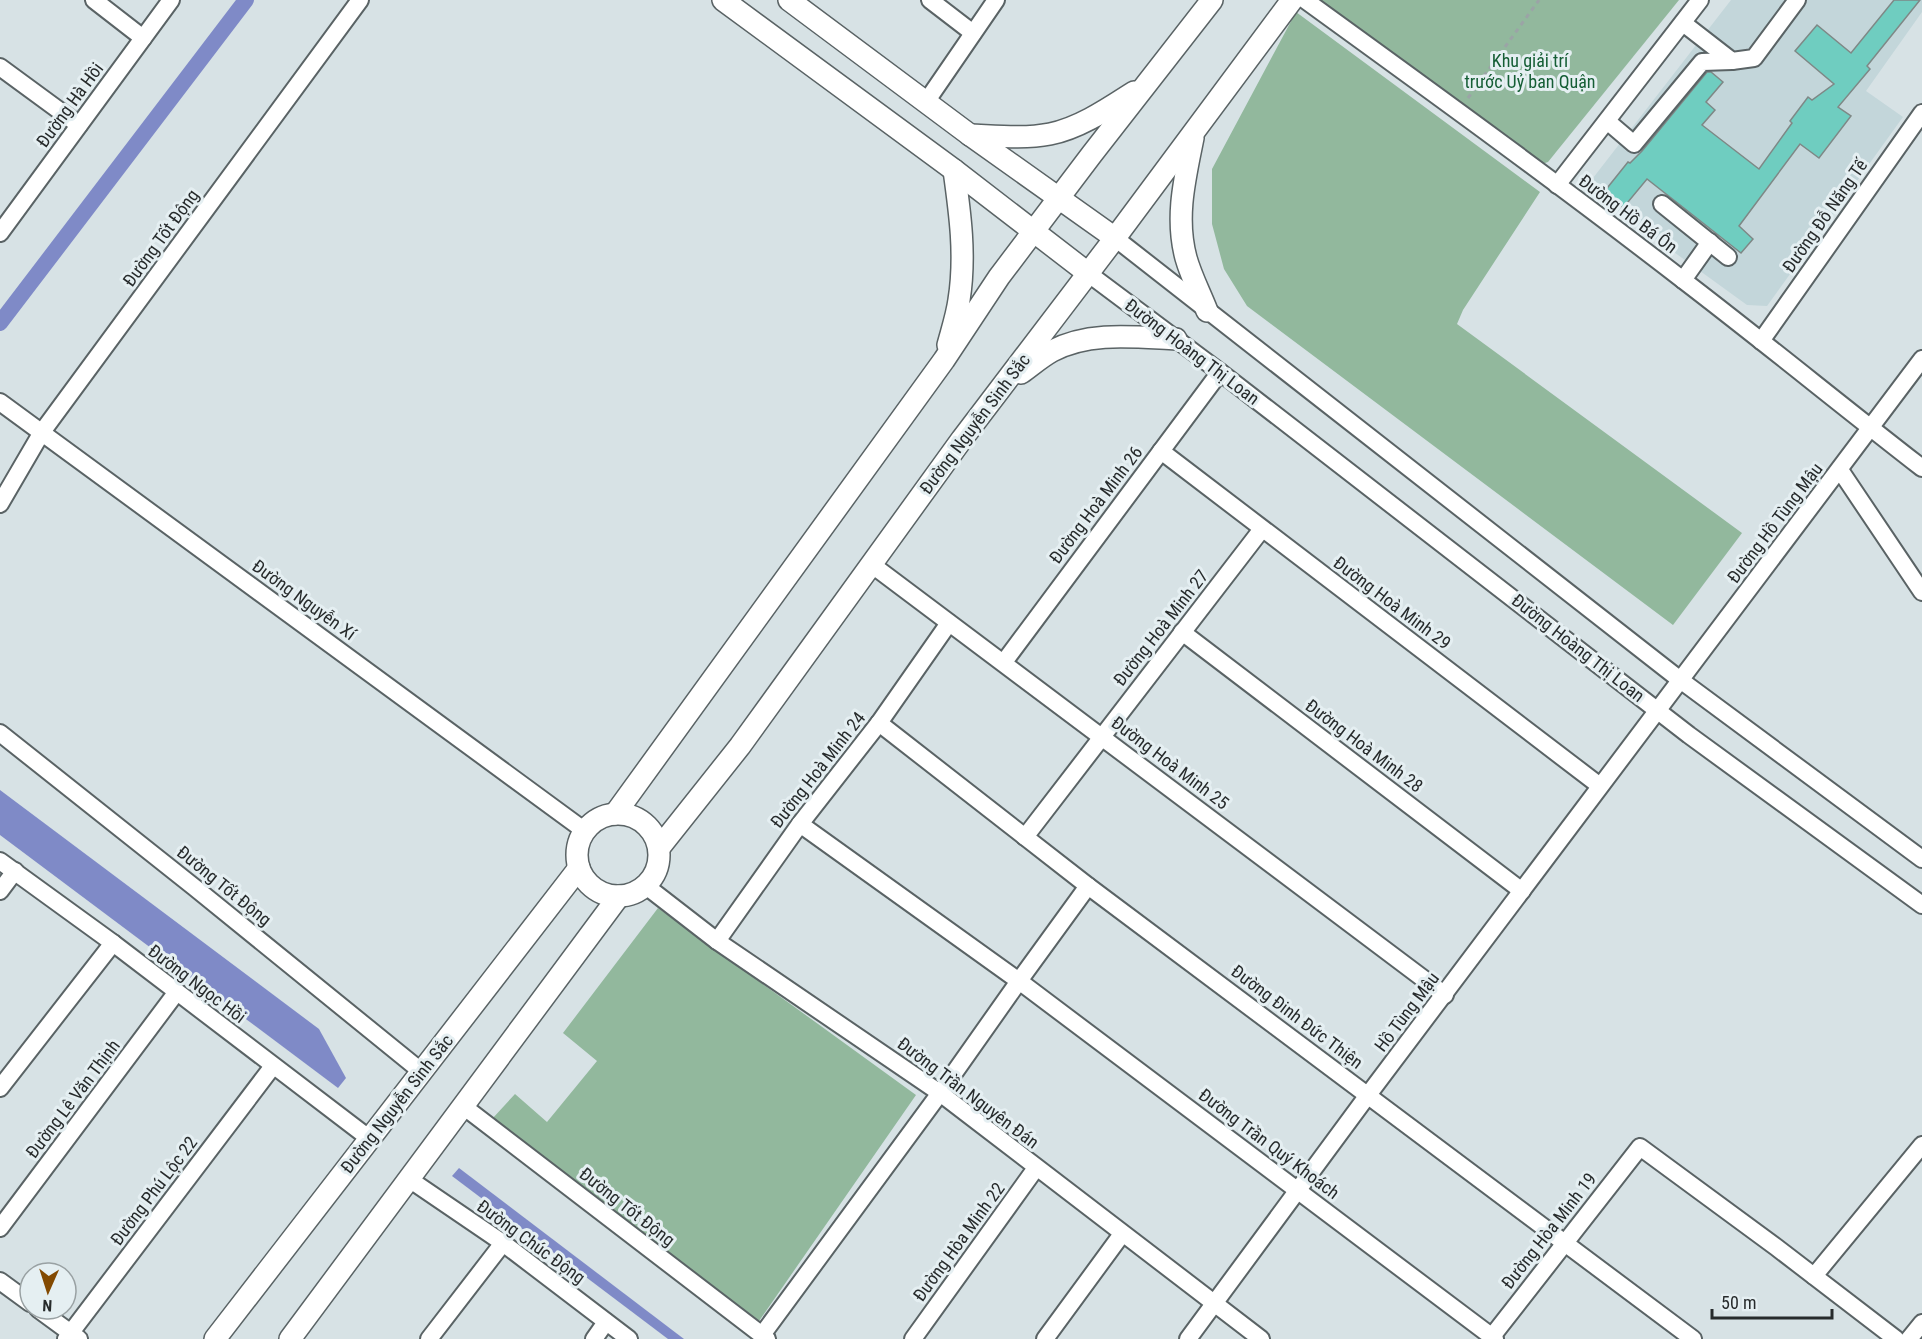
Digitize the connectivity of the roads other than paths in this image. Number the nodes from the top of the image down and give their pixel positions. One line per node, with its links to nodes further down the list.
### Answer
1 (94, 0): 15 (street)
2 (171, 0): 15 (street, Đường Hà Hồi)
3 (360, 0): 45 (street, Đường Tốt Động)
4 (723, 0): 25 (main road, Đường Hoàng Thị Loan)
5 (789, 0): 19 (main road, Đường Hoàng Thị Loan)
6 (930, 0): 14 (street)
7 (996, 0): 14 (street)
8 (1212, 0): 18 (main road)
9 (1292, 0): 23 (main road, Đường Nguyễn Sinh Sắc)
10 (1305, 0): 26 (street, Đường Hồ Bá Ôn)
11 (1700, 0): 13 (street)
12 (1797, 0): 16 (street)
13 (1683, 23): 16 (street); 21 (street)
14 (973, 33): 19 (street)
15 (143, 38): 22 (street, Đường Hà Hồi)
16 (1732, 61): 21 (street)
17 (0, 67): 22 (street)
18 (1147, 84): 24 (main road); 27 (main road)
19 (926, 102): 24 (main road, Đường Hoàng Thị Loan)
20 (1922, 113): 38 (street, Đường Đỗ Năng Tế)
21 (1607, 121): 26 (street)
22 (79, 125): 29 (street, Đường Hà Hồi)
23 (1195, 131): 31 (main road, Đường Nguyễn Sinh Sắc); 36 (main road)
24 (970, 135): 27 (main road, Đường Hoàng Thị Loan)
25 (954, 170): 30 (main road, Đường Hoàng Thị Loan); 40 (main road)
26 (1557, 185): 35 (street, Đường Hồ Bá Ôn)
27 (1059, 197): 30 (main road); 31 (main road, Đường Hoàng Thị Loan)
28 (1662, 204): 32 (street)
29 (1, 228)
30 (1034, 231): 34 (main road, Đường Hoàng Thị Loan); 40 (main road)
31 (1115, 238): 34 (main road, Đường Nguyễn Sinh Sắc); 36 (street, Đường Hoàng Thị Loan)
32 (1710, 242): 33 (street); 35 (street)
33 (1728, 257)
34 (1089, 273): 37 (street, Đường Hoàng Thị Loan); 42 (main road, Đường Nguyễn Sinh Sắc)
35 (1683, 280): 38 (street, Đường Hồ Bá Ôn)
36 (1207, 310): 56 (street, Đường Hoàng Thị Loan)
37 (1176, 339): 41 (street, Đường Hoàng Thị Loan); 42 (main road)
38 (1761, 341): 44 (street, Đường Hồ Bá Ôn)
39 (1922, 359): 44 (street, Đường Hồ Tùng Mậu)
40 (944, 360): 62 (main road)
41 (1220, 372): 46 (street, Đường Hoà Minh 26); 57 (street, Đường Hoàng Thị Loan)
42 (1003, 385): 51 (main road, Đường Nguyễn Sinh Sắc)
43 (0, 402): 45 (street, Đường Nguyễn Xí)
44 (1870, 429): 47 (street, Đường Hồ Bá Ôn); 48 (street, Đường Hồ Tùng Mậu)
45 (42, 432): 49 (street, Đường Tốt Động); 64 (street, Đường Nguyễn Xí)
46 (1161, 451): 50 (street, Đường Hoà Minh 29); 55 (street, Đường Hoà Minh 26)
47 (1922, 468)
48 (1840, 470): 52 (street); 56 (street, Đường Hồ Tùng Mậu)
49 (0, 504)
50 (1262, 529): 54 (street, Đường Hoà Minh 27); 61 (street, Đường Hoà Minh 29)
51 (871, 564): 53 (street, Đường Hoà Minh 25); 66 (main road, Đường Nguyễn Sinh Sắc)
52 (1922, 592)
53 (950, 622): 55 (street, Đường Hoà Minh 25); 58 (street, Đường Hoà Minh 24)
54 (1182, 632): 60 (street, Đường Hoà Minh 27); 74 (street, Đường Hoà Minh 28)
55 (1004, 662): 60 (street, Đường Hoà Minh 25)
56 (1680, 679): 57 (street, Đường Hồ Tùng Mậu); 67 (street, Đường Hoàng Thị Loan)
57 (1657, 709): 61 (street, Hồ Tùng Mậu); 76 (street, Đường Hoàng Thị Loan)
58 (879, 723): 63 (street, Đường Hoà Minh 24); 65 (street, Đường Đinh Đức Thiện)
59 (0, 733): 83 (street, Đường Tốt Động)
60 (1102, 736): 65 (street, Đường Hoà Minh 27); 81 (street, Đường Hoà Minh 25)
61 (1600, 786): 74 (street, Hồ Tùng Mậu)
62 (615, 814): 64 (main road); 66 (main road)
63 (800, 824): 77 (street, Đường Hoà Minh 24); 79 (street, Đường Trần Quý Khoách)
64 (585, 831): 69 (main road)
65 (1025, 837): 72 (street, Đường Đinh Đức Thiện)
66 (659, 848): 71 (main road)
67 (1922, 859)
68 (0, 861): 70 (street, Đường Ngọc Hồi)
69 (579, 868): 75 (main road); 83 (main road, Đường Nguyễn Sinh Sắc)
70 (15, 871): 73 (street); 78 (street, Đường Ngọc Hồi)
71 (646, 886): 75 (main road); 77 (street, Đường Trần Nguyên Đán)
72 (1088, 886): 79 (street); 86 (street, Đường Đinh Đức Thiện)
73 (0, 891)
74 (1522, 891): 81 (street, Hồ Tùng Mậu)
75 (619, 896): 87 (main road)
76 (1922, 905)
77 (717, 941): 85 (street, Đường Trần Nguyên Đán)
78 (112, 943): 80 (street, Đường Ngọc Hồi); 84 (street)
79 (1019, 981): 85 (street); 92 (street, Đường Trần Quý Khoách)
80 (176, 993): 82 (street, Đường Ngọc Hồi); 93 (street, Đường Lê Văn Thịnh)
81 (1445, 995): 86 (street, Hồ Tùng Mậu)
82 (273, 1066): 88 (street, Đường Ngọc Hồi); 104 (street, Đường Phú Lộc 22)
83 (422, 1072): 88 (main road, Đường Nguyễn Sinh Sắc)
84 (0, 1088)
85 (940, 1093): 90 (street, Đường Trần Nguyên Đán); 105 (street)
86 (1368, 1095): 92 (street, Hồ Tùng Mậu); 95 (street, Đường Đinh Đức Thiện)
87 (464, 1106): 91 (main road); 105 (street, Đường Tốt Động)
88 (370, 1139): 107 (main road, Đường Nguyễn Sinh Sắc)
89 (1922, 1145): 97 (street)
90 (1036, 1168): 94 (street, Đường Trần Nguyên Đán); 112 (street, Đường Hòa Minh 22)
91 (409, 1179): 96 (street, Đường Chúc Động); 108 (main road)
92 (1298, 1191): 100 (street, Hồ Tùng Mậu); 106 (street, Đường Trần Quý Khoách)
93 (0, 1228)
94 (1122, 1234): 100 (street, Đường Trần Nguyên Đán); 113 (street)
95 (1566, 1242): 97 (street, Đường Hòa Minh 19); 106 (street, Đường Hòa Minh 19); 116 (street, Đường Đinh Đức Thiện)
96 (502, 1243): 102 (street, Đường Chúc Động); 109 (street)
97 (1814, 1276): 117 (street)
98 (0, 1281): 99 (street)
99 (18, 1294)
100 (1213, 1304): 114 (street, Hồ Tùng Mậu); 115 (street, Đường Trần Nguyên Đán)
101 (53, 1321): 104 (street)
102 (606, 1322): 110 (street); 111 (street, Đường Chúc Động)
103 (1922, 1323): 118 (street)
104 (72, 1337)
105 (765, 1337)
106 (1492, 1338)
107 (215, 1339)
108 (290, 1339)
109 (429, 1339)
110 (594, 1339)
111 (629, 1339)
112 (913, 1339)
113 (1045, 1339)
114 (1188, 1339)
115 (1261, 1339)
116 (1693, 1339)
117 (1896, 1339)
118 (1909, 1339)

